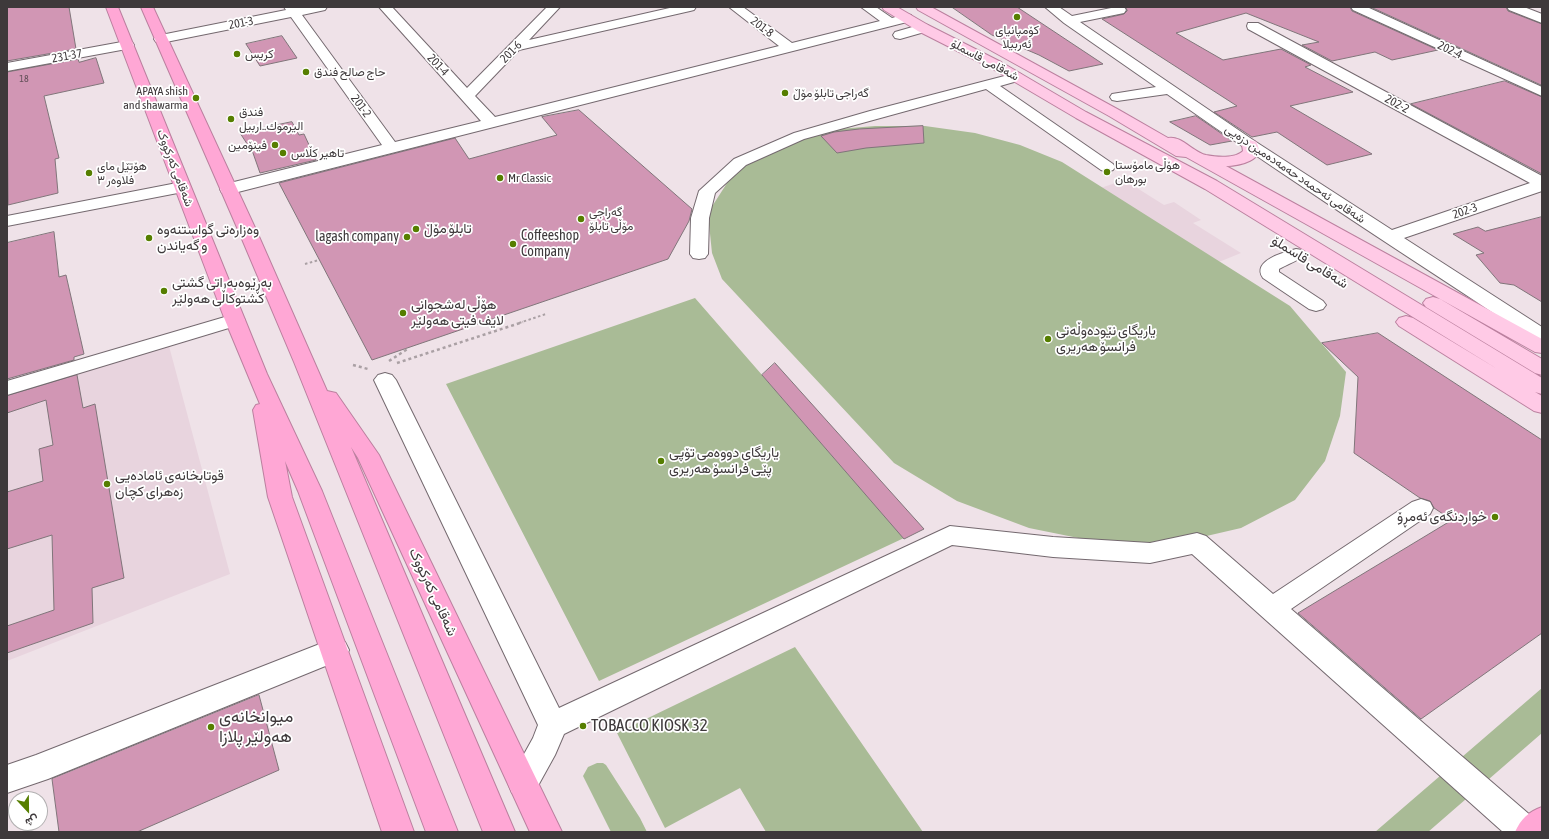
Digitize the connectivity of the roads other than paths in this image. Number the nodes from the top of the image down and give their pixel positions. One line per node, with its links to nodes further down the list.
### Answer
1 (112, 7): 23 (highway, شەقامی کەرکووک)
2 (147, 7): 22 (highway, شەقامی کەرکووک)
3 (321, 7): 13 (street, 201-3)
4 (385, 7): 31 (street, 201-4)
5 (554, 7): 24 (street, 201-6)
6 (690, 7): 24 (street)
7 (735, 7): 25 (street, 201-8)
8 (867, 7): 15 (street)
9 (922, 7): 32 (main road, شەقامی قاسملۆ)
10 (1051, 7): 18 (street, شەقامی ئەحمەد حەمەدەمین دزەیی)
11 (1357, 7): 30 (street, 202-4)
12 (1513, 7): 17 (street)
13 (292, 10): 22 (street, 201-3); 36 (street, 201-2)
14 (1120, 10): 18 (street)
15 (889, 14): 16 (street); 25 (street)
16 (906, 18): 20 (main road, شەقامی قاسملۆ)
17 (1542, 19)
18 (1069, 20): 29 (street, شەقامی ئەحمەد حەمەدەمین دزەیی)
19 (1253, 26): 39 (street, 202-2)
20 (923, 28): 21 (street); 27 (main road, شەقامی قاسملۆ)
21 (900, 35)
22 (161, 39): 41 (highway, شەقامی کەرکووک)
23 (127, 45): 26 (street, 231-37); 40 (highway, شەقامی کەرکووک)
24 (516, 47): 31 (street, 201-6)
25 (789, 47): 34 (street)
26 (7, 67)
27 (1016, 77): 28 (street); 33 (main road, شەقامی قاسملۆ)
28 (988, 84): 38 (street); 44 (street)
29 (1169, 89): 32 (street); 35 (street, شەقامی ئەحمەد حەمەدەمین دزەیی)
30 (1542, 92)
31 (467, 96): 34 (street, 201-4)
32 (1116, 105): 37 (main road, شەقامی قاسملۆ); 51 (main road, شەقامی قاسملۆ)
33 (1081, 115): 45 (main road, شەقامی قاسملۆ); 54 (main road, شەقامی قاسملۆ)
34 (491, 122): 36 (street)
35 (1250, 145): 37 (main road); 43 (street, شەقامی ئەحمەد حەمەدەمین دزەیی)
36 (391, 148): 41 (street)
37 (1201, 157): 49 (main road, شەقامی قاسملۆ)
38 (1107, 168)
39 (1542, 184): 43 (street, 202-3)
40 (182, 187): 42 (street); 47 (highway, شەقامی کەرکووک)
41 (228, 189): 50 (highway, شەقامی کەرکووک)
42 (7, 221)
43 (1389, 237): 48 (street, شەقامی ئەحمەد حەمەدەمین دزەیی)
44 (699, 254)
45 (1296, 254): 46 (street); 56 (main road, شەقامی قاسملۆ)
46 (1316, 305)
47 (235, 320): 53 (highway, شەقامی کەرکووک); 55 (street)
48 (1542, 336)
49 (1542, 347)
50 (304, 362): 62 (highway, شەقامی کەرکووک); 66 (highway, شەقامی کەرکووک)
51 (1542, 368)
52 (385, 371): 60 (street)
53 (257, 374): 59 (highway, شەقامی کەرکووک); 65 (highway, شەقامی کەرکووک)
54 (1542, 387)
55 (7, 388)
56 (1542, 406)
57 (1421, 508): 58 (street)
58 (1272, 608): 60 (street); 68 (street)
59 (335, 650): 61 (street); 64 (highway, شەقامی کەرکووک)
60 (553, 725): 62 (street)
61 (7, 779)
62 (524, 783): 67 (highway, شەقامی کەرکووک)
63 (1542, 822): 69 (highway)
64 (398, 832)
65 (442, 832)
66 (499, 832)
67 (546, 832)
68 (1526, 832)
69 (1531, 832)

